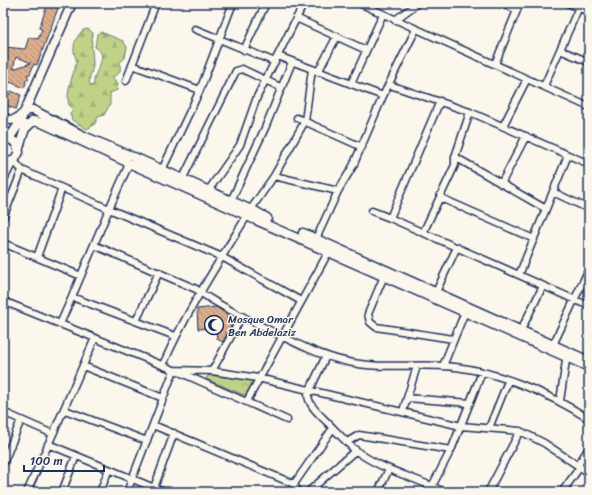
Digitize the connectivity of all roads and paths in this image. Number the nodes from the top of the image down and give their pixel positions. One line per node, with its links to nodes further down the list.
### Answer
1 (72, 3): 41 (main road)
2 (156, 3): 28 (street)
3 (233, 3): 20 (street)
4 (266, 3): 21 (street)
5 (304, 3): 15 (street)
6 (359, 3): 14 (street)
7 (418, 3): 16 (street)
8 (502, 3): 12 (street)
9 (520, 3): 12 (street)
10 (568, 3): 11 (street)
11 (579, 8): 13 (street); 23 (street)
12 (517, 10): 27 (street)
13 (589, 12)
14 (383, 14): 16 (street); 22 (street)
15 (296, 18): 19 (street); 24 (street)
16 (395, 20): 17 (street)
17 (416, 28): 27 (street); 34 (street)
18 (195, 29): 20 (street)
19 (337, 36): 22 (street); 29 (street)
20 (219, 39): 21 (street); 37 (street)
21 (244, 50): 24 (street)
22 (366, 50): 33 (street)
23 (560, 50): 26 (street); 35 (street)
24 (276, 59): 25 (street); 31 (street)
25 (292, 62): 29 (street); 36 (street)
26 (589, 62)
27 (495, 64): 30 (street)
28 (132, 65): 32 (street); 37 (street)
29 (315, 70): 33 (street); 45 (street)
30 (527, 78): 35 (street); 46 (street)
31 (266, 80): 36 (street); 63 (street); 66 (street)
32 (126, 81)
33 (351, 84): 38 (street)
34 (390, 85): 38 (street); 39 (street)
35 (544, 86): 40 (street)
36 (280, 88): 70 (street)
37 (200, 90): 60 (street)
38 (383, 96): 51 (street)
39 (440, 101): 42 (street); 77 (street)
40 (589, 107)
41 (29, 111): 43 (main road); 48 (main road); 50 (main road); 55 (main road)
42 (470, 112): 46 (street); 54 (street)
43 (3, 117)
44 (297, 118): 45 (street)
45 (305, 121): 51 (street); 61 (street)
46 (503, 126): 49 (street)
47 (3, 127): 50 (main road)
48 (25, 129): 52 (main road); 55 (main road)
49 (526, 136): 53 (street); 64 (street)
50 (7, 139): 52 (main road)
51 (362, 147): 67 (street)
52 (19, 148): 56 (main road)
53 (568, 155): 58 (street); 68 (street)
54 (456, 158): 64 (street); 69 (street)
55 (130, 160): 60 (main road); 71 (street); 75 (main road)
56 (13, 161): 57 (main road); 59 (street); 62 (main road)
57 (3, 162)
58 (589, 164)
59 (22, 170): 65 (street); 76 (street)
60 (162, 170): 63 (main road)
61 (274, 176): 67 (street); 75 (street)
62 (3, 179)
63 (182, 180): 66 (main road)
64 (501, 184): 72 (street)
65 (62, 188): 71 (street); 85 (street)
66 (208, 191): 70 (main road)
67 (338, 191): 79 (street)
68 (552, 192): 72 (street); 73 (street)
69 (441, 198): 78 (street); 80 (street)
70 (231, 201): 75 (main road)
71 (109, 209): 82 (street); 86 (street)
72 (546, 209): 80 (street)
73 (589, 210)
74 (372, 211): 77 (street)
75 (249, 213): 79 (main road); 84 (main road); 86 (street)
76 (3, 218)
77 (390, 218): 78 (street)
78 (424, 233): 83 (street)
79 (316, 239): 94 (main road)
80 (534, 239): 89 (street)
81 (3, 243): 85 (street)
82 (94, 245): 88 (street); 90 (street)
83 (457, 247): 89 (street); 94 (street)
84 (329, 251): 91 (main road); 98 (street)
85 (37, 257): 90 (street)
86 (222, 258): 93 (street); 98 (street)
87 (589, 269): 96 (street)
88 (159, 272): 93 (street); 102 (street)
89 (519, 275): 92 (street)
90 (82, 276): 95 (street)
91 (384, 276): 100 (main road); 108 (street)
92 (543, 286): 96 (street); 104 (street)
93 (200, 292): 101 (street); 105 (street)
94 (436, 292): 104 (main road)
95 (72, 297): 102 (street); 103 (street)
96 (575, 300): 99 (street); 109 (street)
97 (3, 301): 103 (street)
98 (301, 301): 106 (street)
99 (589, 306)
100 (465, 312): 108 (street); 109 (main road)
101 (242, 316): 106 (street); 119 (street)
102 (136, 321): 105 (street)
103 (60, 324): 107 (street)
104 (521, 330): 109 (main road)
105 (175, 336): 113 (street)
106 (282, 336): 111 (street); 121 (street)
107 (95, 338): 113 (street); 114 (street)
108 (453, 339): 116 (street)
109 (552, 347): 110 (main road)
110 (567, 354): 112 (main road); 117 (main road); 127 (street)
111 (326, 356): 115 (street); 123 (street)
112 (589, 361)
113 (162, 365): 118 (street)
114 (82, 366): 124 (street); 129 (street)
115 (417, 366): 116 (street); 125 (street)
116 (443, 366): 120 (street)
117 (589, 367)
118 (174, 370): 119 (street); 124 (street); 126 (street)
119 (212, 371): 121 (street)
120 (482, 372): 122 (street); 128 (street)
121 (258, 378): 123 (street); 126 (street)
122 (508, 380): 127 (street); 138 (street)
123 (309, 389): 130 (street); 137 (street)
124 (163, 398): 135 (street)
125 (407, 398): 128 (street); 130 (street)
126 (247, 401): 134 (street)
127 (560, 401): 132 (street)
128 (470, 403): 136 (street)
129 (65, 410): 141 (street); 142 (street)
130 (403, 411): 136 (street)
131 (3, 412): 133 (street)
132 (589, 419)
133 (21, 420): 141 (street); 149 (street)
134 (287, 420)
135 (153, 425): 140 (street); 142 (street)
136 (461, 426): 138 (street); 147 (street)
137 (333, 428): 143 (street); 155 (street)
138 (489, 428): 139 (street)
139 (520, 432): 150 (street); 168 (street)
140 (174, 433): 155 (street); 157 (street)
141 (53, 434): 144 (street)
142 (146, 441): 154 (street)
143 (347, 442): 146 (street); 147 (street)
144 (48, 444): 148 (street); 158 (street)
145 (589, 448): 150 (street)
146 (356, 450): 152 (street); 164 (street)
147 (451, 450): 156 (street)
148 (76, 456): 151 (street); 159 (street)
149 (3, 464)
150 (579, 466): 153 (street); 169 (street)
151 (109, 469): 154 (street); 160 (street)
152 (388, 469): 156 (street); 165 (street)
153 (589, 473)
154 (132, 479): 157 (street); 161 (street)
155 (294, 484): 163 (street)
156 (432, 486): 166 (street); 167 (street)
157 (154, 488): 162 (street)
158 (27, 492)
159 (62, 492)
160 (100, 492)
161 (127, 492)
162 (164, 492)
163 (298, 492)
164 (308, 492)
165 (378, 492)
166 (429, 492)
167 (444, 492)
168 (488, 492)
169 (562, 492)

